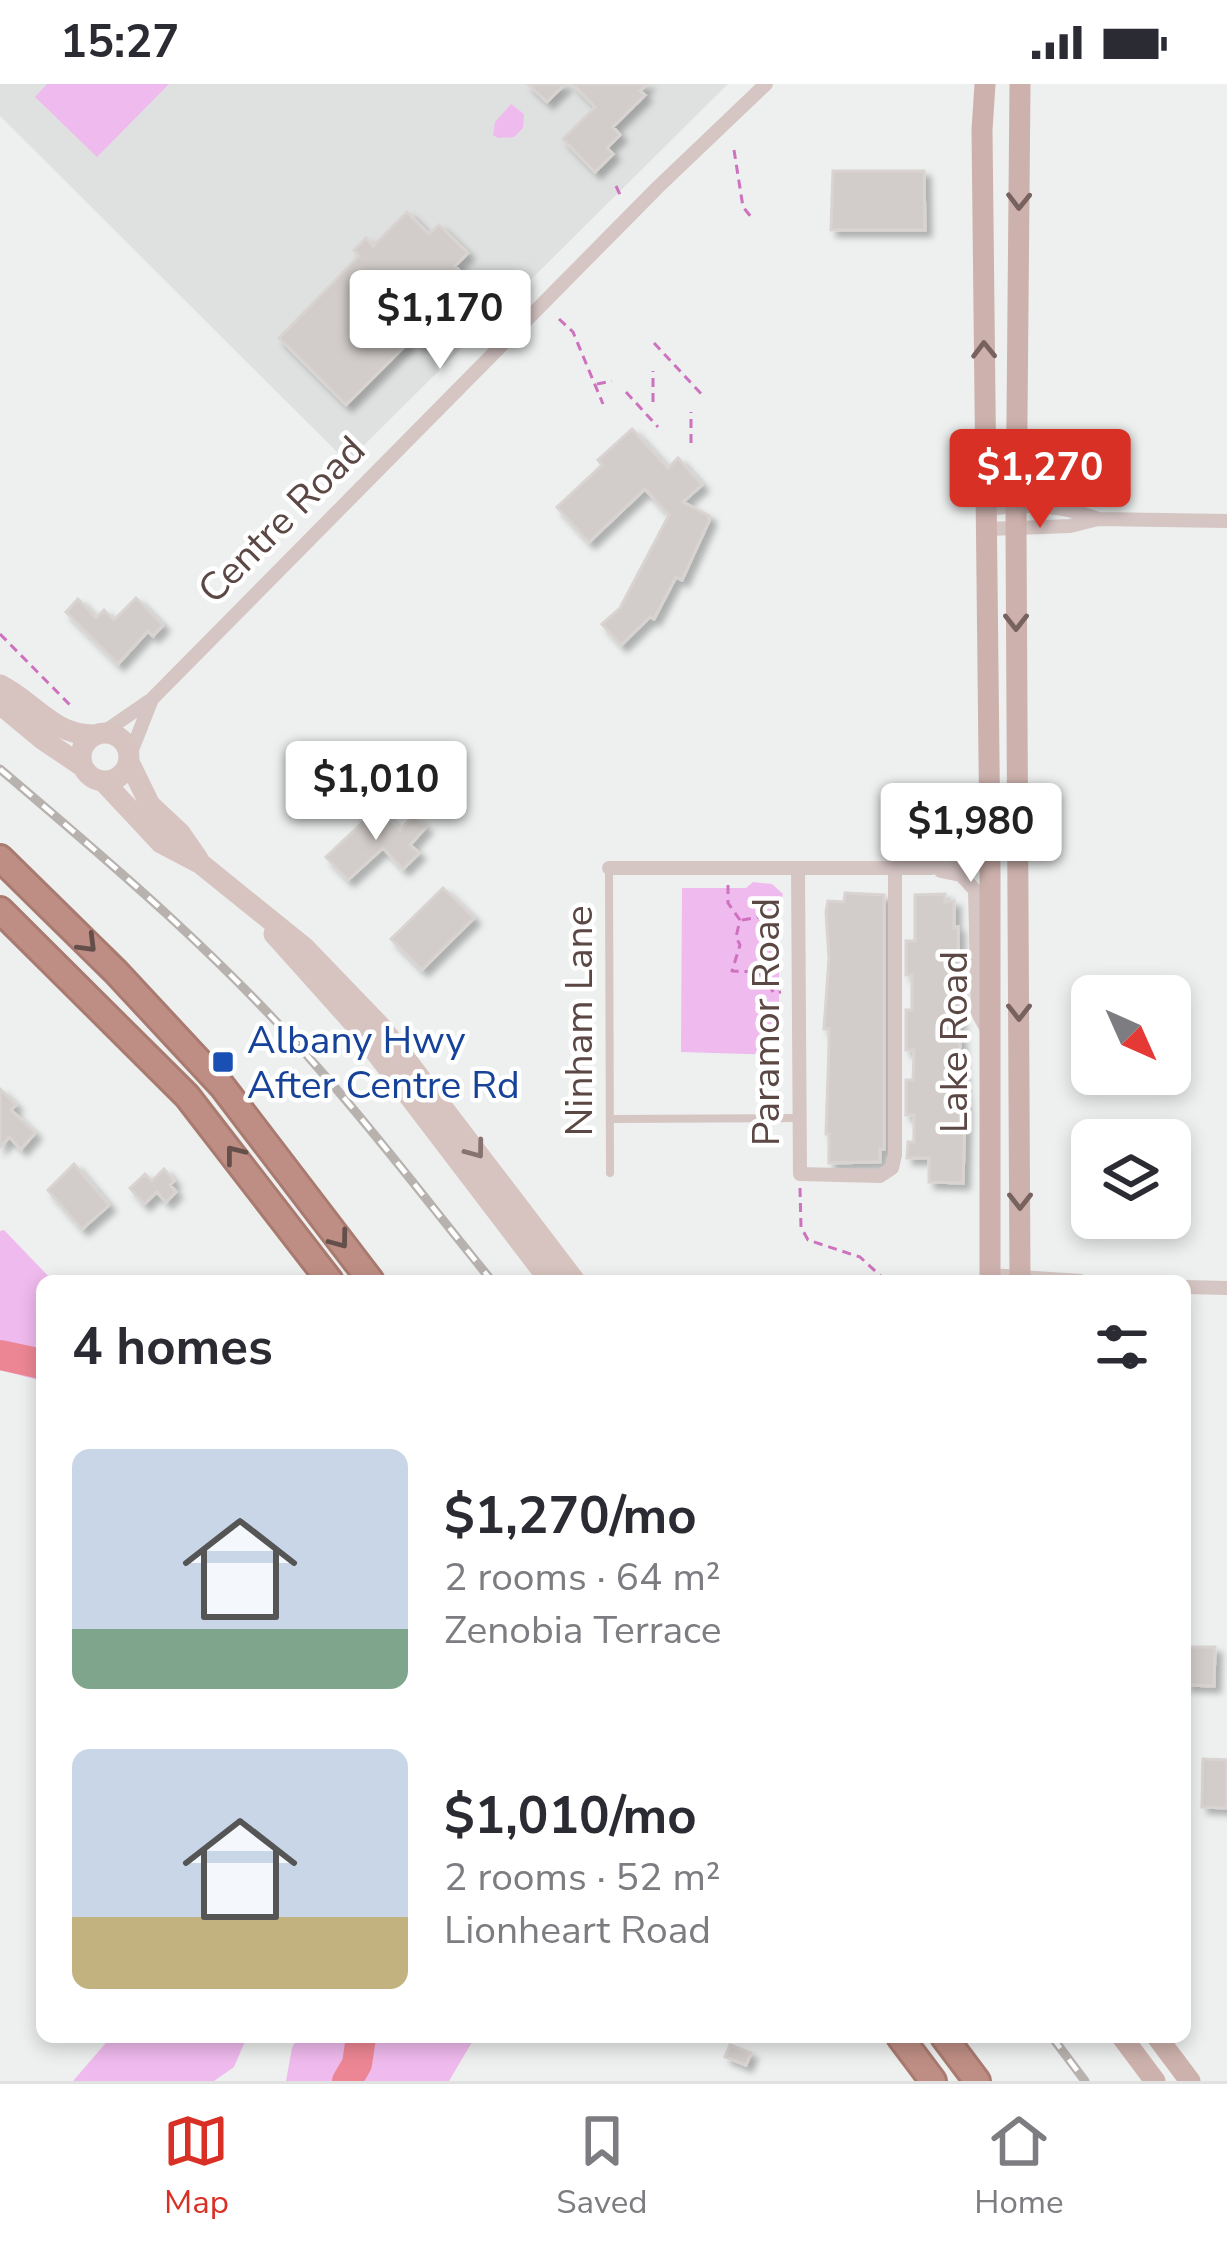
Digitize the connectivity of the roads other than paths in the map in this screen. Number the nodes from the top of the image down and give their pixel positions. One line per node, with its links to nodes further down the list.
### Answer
1 (766, 84): 10 (street, Centre Road)
2 (985, 84): 5 (main road, Lake Road, one-way to 2)
3 (1020, 84): 4 (main road, Lake Road, one-way to 4)
4 (1016, 505): 5 (street); 6 (street); 8 (main road, Lake Road)
5 (987, 519): 8 (street); 16 (main road, Lake Road)
6 (1098, 519): 7 (street); 8 (street)
7 (1227, 521)
8 (1016, 528): 34 (main road, Lake Road, one-way to 34)
9 (0, 685): 12 (main road)
10 (152, 698): 12 (street, Centre Road); 13 (street, Centre Road)
11 (0, 704): 14 (main road)
12 (99, 734): 13 (main road); 14 (main road)
13 (129, 759): 15 (main road); 18 (main road)
14 (82, 766): 15 (main road)
15 (104, 782): 18 (main road)
16 (990, 848): 21 (street); 25 (main road, Lake Road)
17 (1, 862): 30 (highway, one-way to 30)
18 (201, 864): 23 (main road)
19 (609, 868): 22 (street); 27 (lane, Ninham Lane)
20 (895, 868): 21 (street); 22 (street); 26 (street, Paramor Road)
21 (930, 868): 25 (street)
22 (798, 869): 26 (street, Paramor Road)
23 (256, 909): 31 (main road); 32 (main road, one-way to 32)
24 (0, 910): 29 (highway, one-way to 24)
25 (990, 1034): 33 (main road, Lake Road)
26 (800, 1118): 27 (lane)
27 (610, 1119): 28 (lane, Ninham Lane)
28 (610, 1173)
29 (325, 1275)
30 (366, 1275)
31 (545, 1275)
32 (570, 1275)
33 (990, 1275)
34 (1020, 1275)
35 (1191, 1287): 36 (street)
36 (1227, 1288)
37 (904, 2043): 41 (highway)
38 (948, 2043): 42 (highway)
39 (1126, 2043): 43 (main road)
40 (1162, 2043): 44 (main road)
41 (933, 2081)
42 (977, 2081)
43 (1155, 2081)
44 (1190, 2081)

